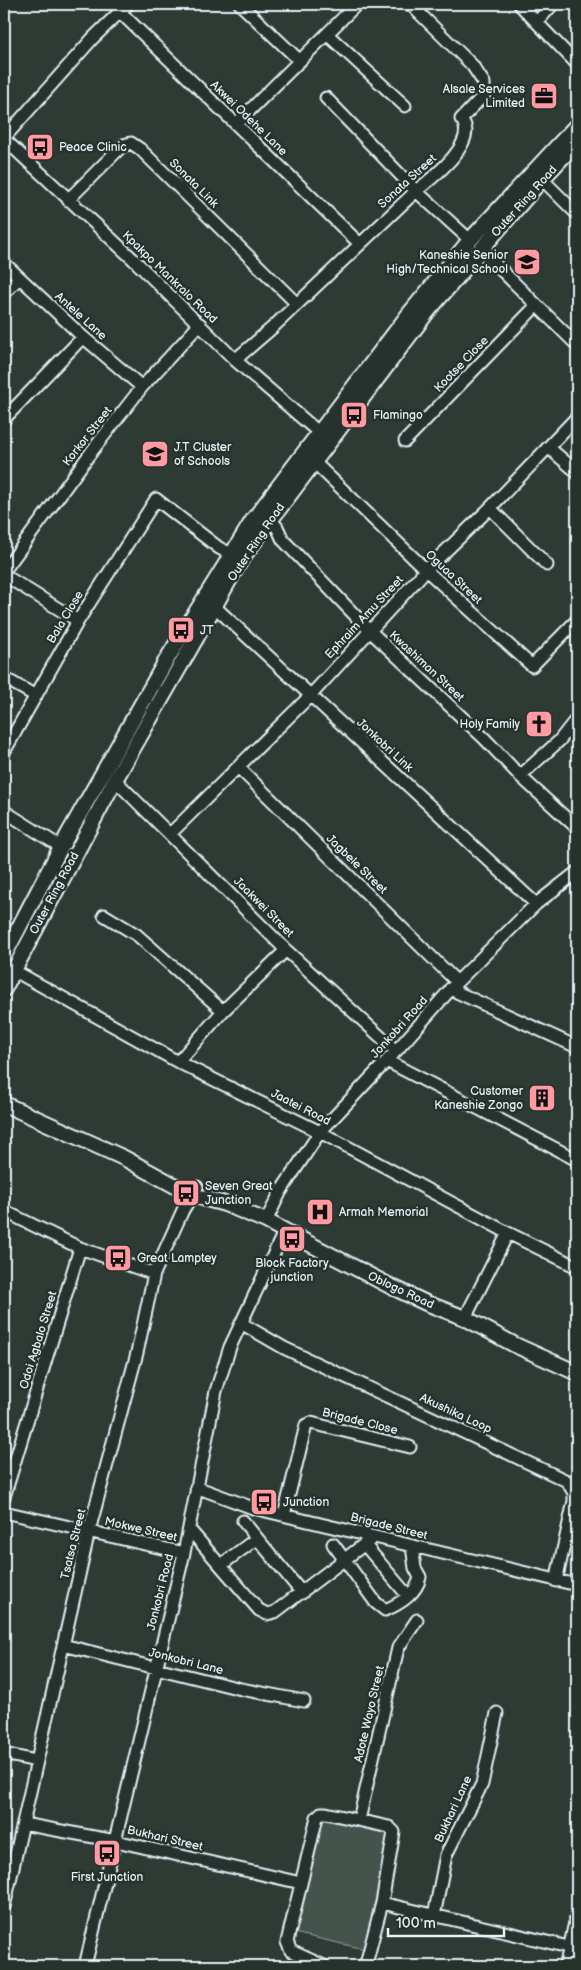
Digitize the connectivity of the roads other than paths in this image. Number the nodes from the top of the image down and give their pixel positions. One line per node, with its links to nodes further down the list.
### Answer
1 (240, 4): 9 (street)
2 (357, 4): 8 (street)
3 (410, 4): 18 (street, Sonata Street)
4 (519, 4): 7 (street)
5 (553, 4): 7 (street)
6 (124, 8): 13 (street, Akwei Odehe Lane); 15 (street)
7 (538, 22): 10 (street)
8 (328, 35): 9 (street); 12 (street)
9 (300, 60): 13 (street)
10 (577, 64)
11 (326, 98): 18 (street)
12 (405, 106)
13 (236, 124): 22 (street, Akwei Odehe Lane)
14 (577, 125): 21 (main road, Outer Ring Road)
15 (4, 138): 19 (street, Kpakpo Mankralo Road)
16 (577, 142): 17 (main road, Outer Ring Road)
17 (542, 179): 20 (street); 23 (main road, Outer Ring Road)
18 (416, 191): 21 (street); 22 (street, Sonata Street)
19 (68, 200): 27 (street, Sonata Link); 29 (street, Kpakpo Mankralo Road)
20 (577, 214)
21 (470, 240): 36 (main road, Outer Ring Road)
22 (359, 243): 27 (street, Sonata Street)
23 (481, 250): 28 (street); 36 (main road, Outer Ring Road)
24 (4, 262): 25 (street, Antele Lane)
25 (19, 278): 26 (street); 30 (street, Antele Lane)
26 (4, 293)
27 (297, 304): 32 (street, Sonata Street)
28 (536, 306): 31 (street); 37 (street, Kootse Close)
29 (200, 324): 32 (street, Kpakpo Mankralo Road); 33 (street, Korkor Street)
30 (83, 337): 33 (street, Antele Lane); 35 (street)
31 (577, 345)
32 (235, 360): 36 (street, Kpakpo Mankralo Road)
33 (142, 387): 46 (street, Korkor Street)
34 (577, 417): 38 (street, Ephraim Amu Street)
35 (4, 419)
36 (324, 437): 39 (main road, Outer Ring Road); 42 (main road, Outer Ring Road)
37 (404, 441)
38 (548, 447): 40 (street); 41 (street, Ephraim Amu Street)
39 (313, 461): 42 (main road, Outer Ring Road); 45 (street, Oguaa Street)
40 (577, 472)
41 (490, 508): 44 (street); 45 (street, Ephraim Amu Street)
42 (262, 519): 43 (main road, Outer Ring Road); 48 (main road, Outer Ring Road); 51 (street, Kwashiman Street)
43 (231, 554): 50 (street, Bala Close); 63 (main road, Outer Ring Road)
44 (547, 565)
45 (426, 570): 49 (street, Oguaa Street); 51 (street, Ephraim Amu Street)
46 (4, 571)
47 (4, 575): 50 (street)
48 (214, 606): 54 (street, Jonkobri Link); 59 (main road, Outer Ring Road)
49 (577, 620)
50 (78, 621): 53 (street, Bala Close)
51 (370, 631): 54 (street, Ephraim Amu Street); 58 (street, Kwashiman Street)
52 (4, 678): 53 (street)
53 (36, 696): 56 (street, Bala Close)
54 (311, 696): 57 (street, Ephraim Amu Street); 65 (street, Jonkobri Link)
55 (577, 718): 58 (street)
56 (4, 752)
57 (238, 767): 62 (street, Ephraim Amu Street); 70 (street, Jagbele Street)
58 (520, 776): 61 (street, Kwashiman Street)
59 (115, 780): 62 (street, Jaakwei Street); 69 (main road, Outer Ring Road)
60 (4, 811): 63 (street)
61 (577, 828)
62 (170, 834): 67 (street, Jaakwei Street)
63 (61, 847): 68 (main road, Outer Ring Road)
64 (577, 872): 65 (street, Jonkobri Road)
65 (536, 904): 70 (street, Jonkobri Road)
66 (104, 915): 72 (street)
67 (286, 950): 72 (street); 74 (street, Jaakwei Street)
68 (4, 956)
69 (13, 970): 71 (main road, Outer Ring Road); 76 (street, Jaatei Road)
70 (454, 986): 73 (street, Jagbele Street); 74 (street, Jonkobri Road)
71 (4, 989)
72 (224, 1011): 76 (street)
73 (577, 1047)
74 (396, 1051): 75 (street, Jonkobri Road)
75 (387, 1061): 79 (street, Jonkobri Road); 80 (street)
76 (178, 1062): 79 (street, Jaatei Road)
77 (4, 1097): 81 (main road, Oblogo Road)
78 (4, 1104): 81 (main road, Oblogo Road)
79 (320, 1132): 83 (street, Jonkobri Road); 85 (street, Jaatei Road)
80 (577, 1160)
81 (195, 1191): 83 (main road, Oblogo Road); 88 (street, Tsatsa Street)
82 (4, 1211): 86 (street)
83 (266, 1221): 84 (main road, Oblogo Road)
84 (284, 1232): 89 (main road, Oblogo Road); 90 (street, Jonkobri Road)
85 (508, 1233): 87 (street, Jaatei Road); 89 (street)
86 (80, 1248): 88 (street); 94 (street, Odoi Agbalo Street)
87 (577, 1267)
88 (154, 1274): 99 (street, Tsatsa Street)
89 (465, 1318): 91 (main road, Oblogo Road)
90 (241, 1323): 93 (street, Jonkobri Road); 108 (street, Akushika Loop)
91 (577, 1374)
92 (410, 1447): 96 (street, Brigade Close)
93 (196, 1487): 96 (street, Brigade Street); 98 (street, Jonkobri Road)
94 (4, 1497)
95 (4, 1512): 99 (street, Mokwe Street)
96 (284, 1515): 100 (street, Brigade Street)
97 (243, 1520): 101 (street)
98 (188, 1530): 105 (street, Jonkobri Road); 107 (street)
99 (89, 1531): 105 (street, Mokwe Street); 113 (street, Tsatsa Street)
100 (374, 1537): 103 (street); 104 (street, Brigade Street)
101 (256, 1539): 107 (street); 110 (street)
102 (333, 1544): 106 (street)
103 (364, 1544): 106 (street); 111 (street)
104 (412, 1546): 108 (street, Brigade Street); 111 (street)
105 (184, 1553): 114 (street, Jonkobri Road)
106 (342, 1559): 110 (street); 111 (street)
107 (221, 1564): 110 (street)
108 (556, 1580): 109 (street, Brigade Street)
109 (577, 1585)
110 (302, 1593)
111 (408, 1596)
112 (417, 1620): 119 (street, Adote Wayo Street)
113 (63, 1645): 114 (street, Jonkobri Lane); 118 (street, Tsatsa Street)
114 (156, 1668): 115 (street, Jonkobri Lane); 121 (street, Jonkobri Road)
115 (304, 1701)
116 (497, 1713): 125 (street, Bukhari Lane)
117 (4, 1754): 118 (street)
118 (36, 1761): 120 (street, Tsatsa Street)
119 (359, 1820): 122 (street); 123 (street)
120 (24, 1824): 121 (street, Bukhari Street); 124 (street, Tsatsa Street)
121 (116, 1841): 122 (street, Bukhari Street); 128 (street, Jonkobri Road)
122 (301, 1883): 129 (street)
123 (382, 1903): 125 (street); 130 (street)
124 (4, 1907)
125 (434, 1916): 127 (street)
126 (577, 1920): 127 (main road)
127 (574, 1948): 131 (main road)
128 (84, 1966)
129 (324, 1966)
130 (362, 1966)
131 (567, 1966)

